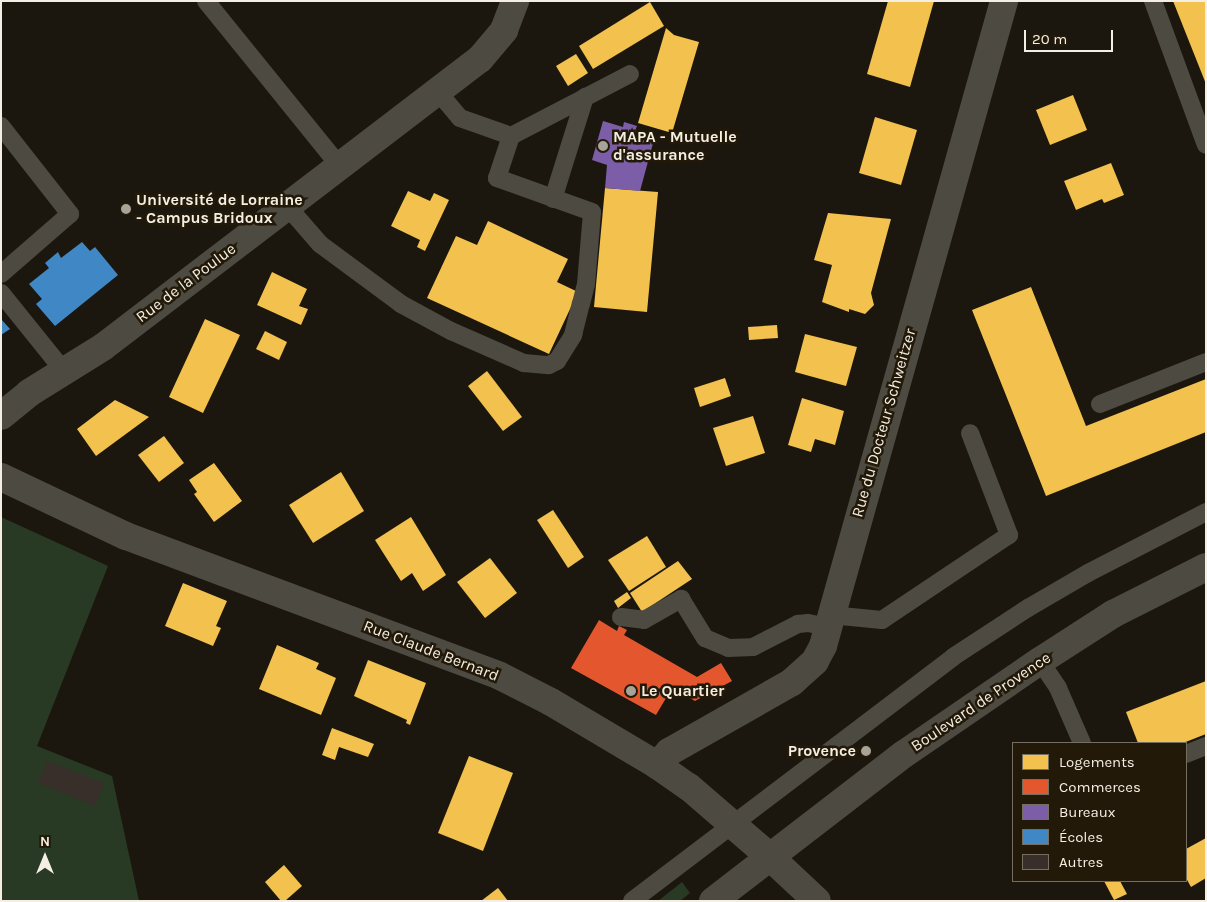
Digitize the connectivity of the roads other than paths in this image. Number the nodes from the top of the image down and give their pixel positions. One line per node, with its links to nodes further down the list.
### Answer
1 (206, 1): 11 (lane)
2 (515, 1): 6 (street, Rue de la Poulue)
3 (1004, 1): 25 (street, Rue du Docteur Schweitzer)
4 (1152, 1): 10 (lane)
5 (630, 74): 7 (lane)
6 (438, 92): 9 (lane); 11 (street, Rue de la Poulue)
7 (585, 97): 9 (lane); 12 (lane)
8 (1, 126): 14 (lane)
9 (511, 136): 12 (lane)
10 (1206, 145)
11 (339, 165): 13 (street, Rue de la Poulue)
12 (553, 199): 13 (lane)
13 (287, 206): 17 (street, Rue de la Poulue)
14 (1, 274)
15 (1, 293): 17 (lane)
16 (1206, 362): 18 (lane)
17 (64, 371): 19 (street, Rue de la Poulue)
18 (1100, 404)
19 (1, 416)
20 (970, 433): 25 (lane)
21 (1, 477): 30 (street, Rue Claude Bernard)
22 (1206, 512): 31 (lane)
23 (1206, 567): 26 (street, Boulevard de Provence)
24 (621, 617): 25 (lane)
25 (829, 621): 30 (street, Rue du Docteur Schweitzer)
26 (1040, 661): 27 (lane); 32 (street, Boulevard de Provence)
27 (1082, 742)
28 (1206, 746): 29 (lane)
29 (1187, 754)
30 (657, 765): 31 (street, Rue Claude Bernard)
31 (732, 825): 32 (street, Rue Claude Bernard); 33 (lane)
32 (770, 857): 34 (street, Boulevard de Provence); 35 (street, Rue Claude Bernard)
33 (632, 901)
34 (712, 901)
35 (817, 901)

